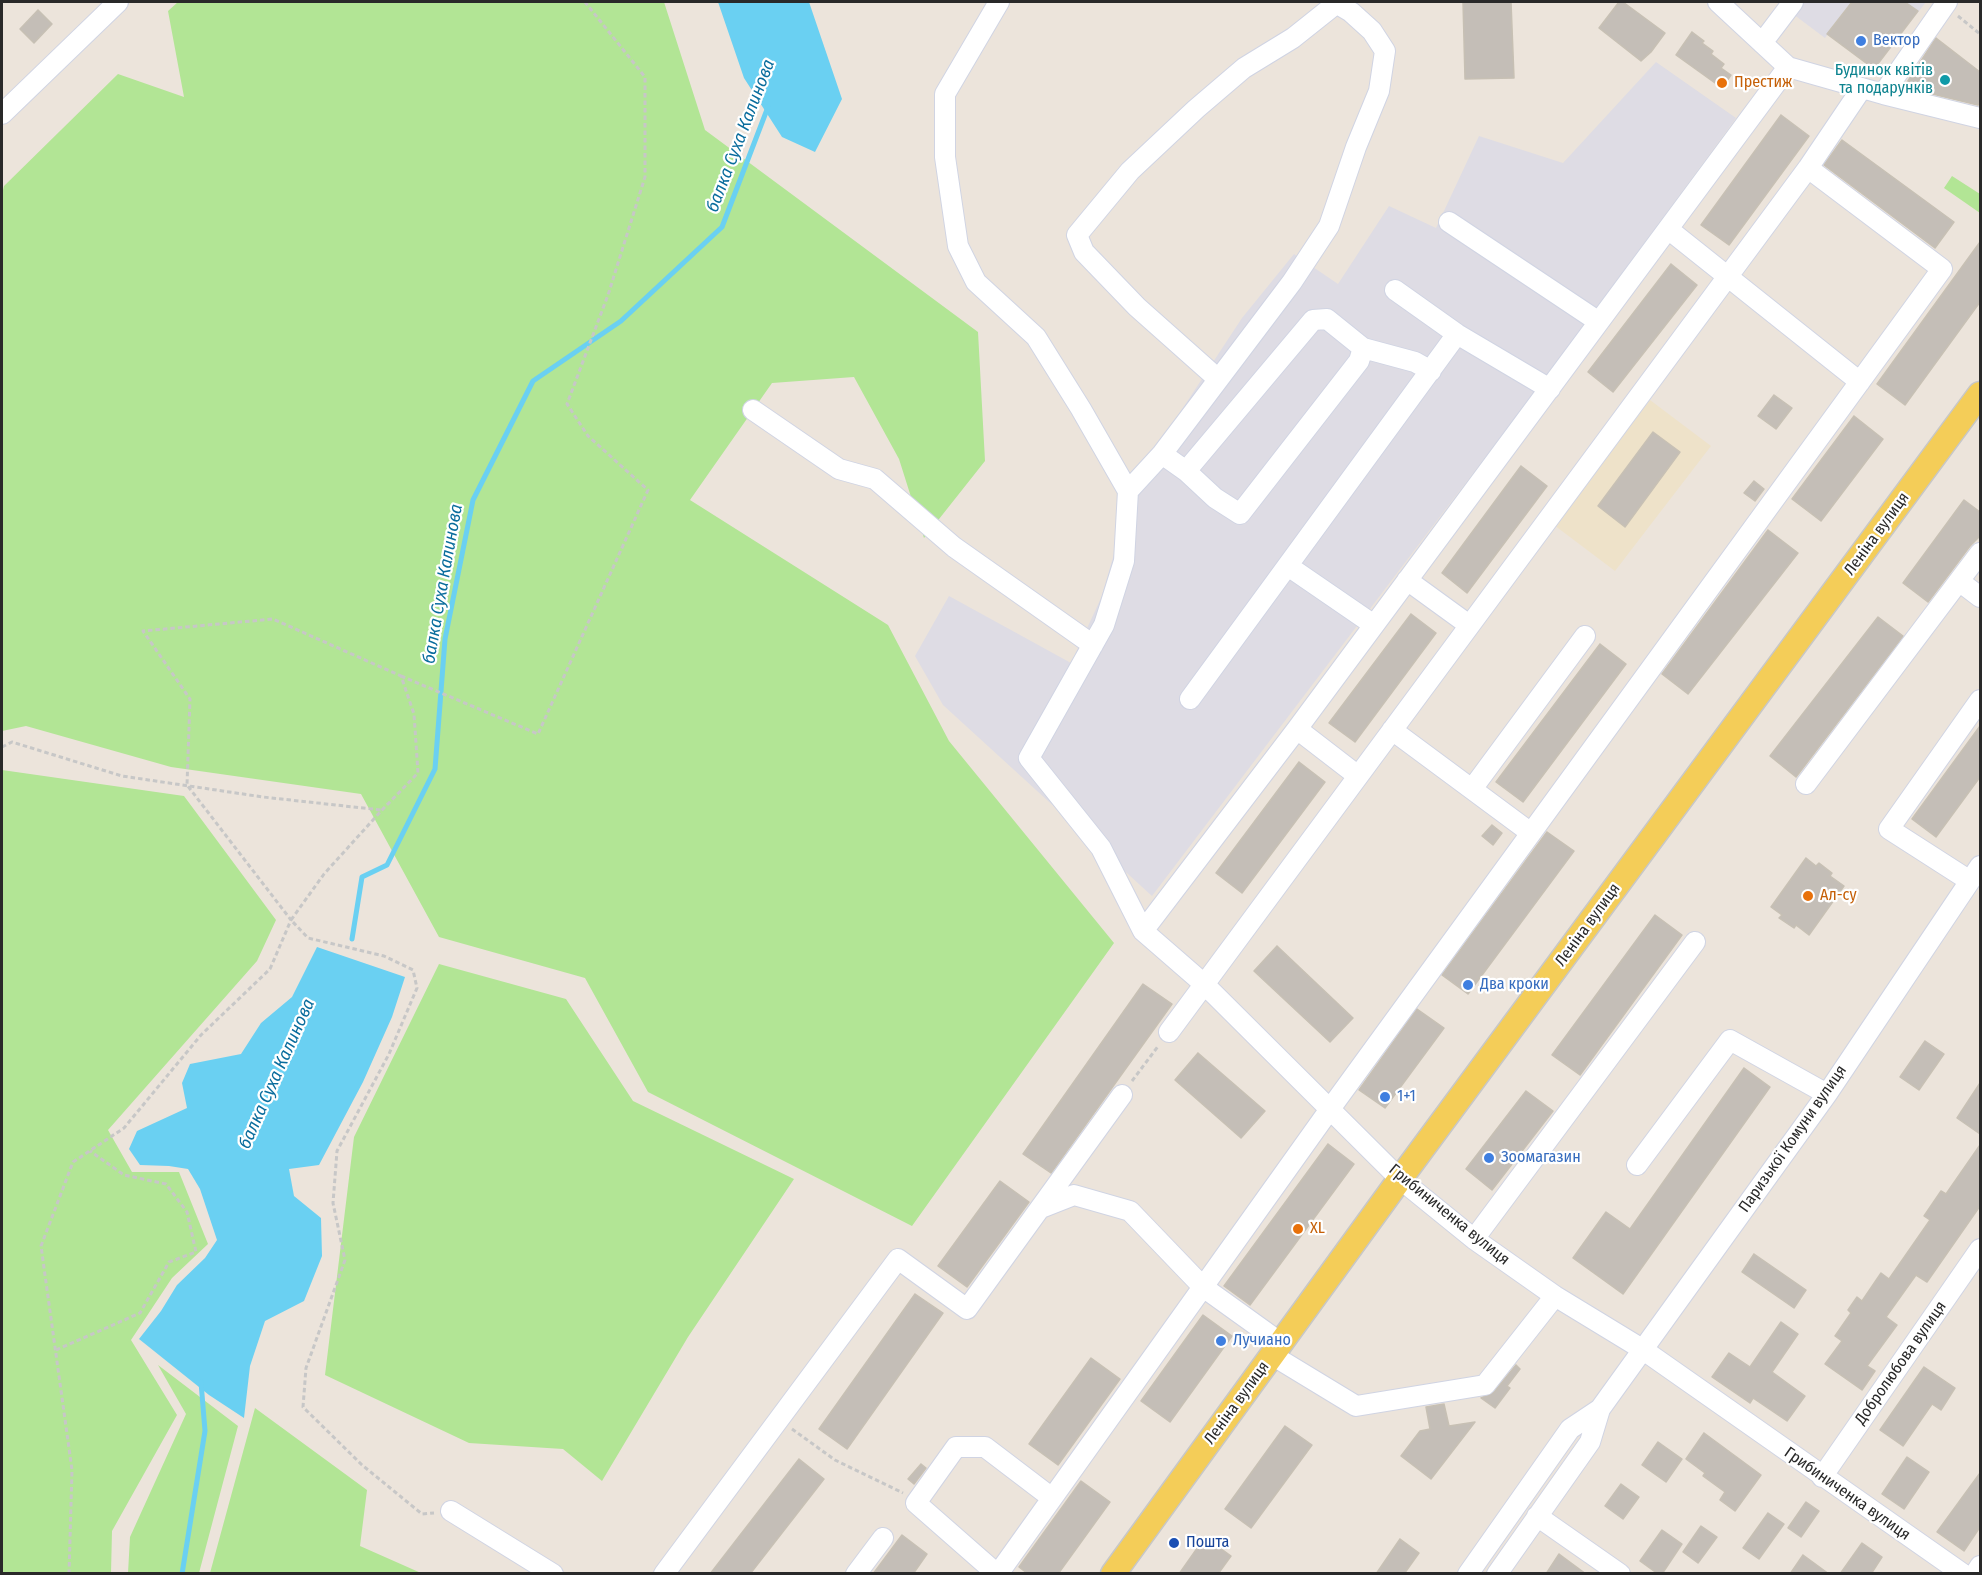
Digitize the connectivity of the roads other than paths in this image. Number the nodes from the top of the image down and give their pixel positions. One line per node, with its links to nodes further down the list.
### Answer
1 (118, 2): 11 (street)
2 (999, 2): 29 (street)
3 (1335, 2): 22 (street); 22 (street)
4 (1718, 2): 7 (street)
5 (1793, 2): 7 (street)
6 (1947, 2): 10 (street)
7 (1762, 43): 8 (street)
8 (1788, 67): 9 (street); 15 (street)
9 (1862, 88): 10 (street); 13 (street)
10 (1883, 94): 12 (street)
11 (2, 114)
12 (1980, 118)
13 (1808, 168): 16 (street); 23 (street)
14 (1449, 222): 18 (street)
15 (1668, 229): 16 (street); 18 (street)
16 (1728, 276): 23 (street); 36 (street)
17 (1395, 290): 19 (street)
18 (1599, 322): 24 (street)
19 (1457, 334): 21 (street); 24 (street)
20 (1364, 348): 21 (street); 28 (street); 28 (street)
21 (1431, 371): 31 (street)
22 (1218, 379): 27 (street)
23 (1860, 381): 46 (street)
24 (1550, 389): 32 (street)
25 (1980, 394): 56 (main road, Леніна вулиця)
26 (753, 410): 38 (street)
27 (1162, 454): 28 (street); 29 (street)
28 (1186, 471)
29 (1128, 491): 38 (street)
30 (1980, 553): 33 (street)
31 (1288, 566): 35 (street); 39 (street)
32 (1407, 580): 35 (street); 36 (street)
33 (1959, 581): 34 (street); 44 (street)
34 (1980, 597)
35 (1374, 625): 41 (street)
36 (1469, 625): 42 (street)
37 (1586, 636): 45 (street)
38 (1093, 645): 48 (street, Грибиниченка вулиця)
39 (1190, 699)
40 (1980, 700): 47 (street)
41 (1297, 729): 43 (street); 48 (street)
42 (1392, 730): 43 (street); 45 (street)
43 (1358, 776): 50 (street)
44 (1806, 784)
45 (1472, 789): 46 (street)
46 (1531, 833): 54 (street)
47 (1975, 874): 52 (street, Паризької Комуни вулиця)
48 (1143, 931): 50 (street, Грибиниченка вулиця)
49 (1695, 942): 58 (street)
50 (1204, 984): 51 (street); 54 (street, Грибиниченка вулиця)
51 (1168, 1032)
52 (1827, 1094): 55 (street); 63 (street, Паризької Комуни вулиця)
53 (1122, 1095): 57 (street)
54 (1330, 1109): 56 (street, Грибиниченка вулиця); 60 (street)
55 (1637, 1166)
56 (1401, 1179): 58 (street, Грибиниченка вулиця); 62 (main road, Леніна вулиця)
57 (1041, 1208): 60 (street); 72 (street)
58 (1474, 1239): 61 (street, Грибиниченка вулиця)
59 (1980, 1249): 65 (street, Добролюбова вулиця)
60 (1203, 1287): 62 (street); 66 (street)
61 (1555, 1296): 62 (street); 63 (street, Грибиниченка вулиця)
62 (1276, 1349): 75 (main road, Леніна вулиця)
63 (1642, 1349): 64 (street, Паризької Комуни вулиця); 65 (street, Грибиниченка вулиця)
64 (1600, 1409): 68 (street, Паризької Комуни вулиця); 76 (street, Паризької Комуни вулиця)
65 (1822, 1477): 79 (street, Грибиниченка вулиця)
66 (1052, 1498): 74 (street); 74 (street)
67 (451, 1511): 71 (street)
68 (1538, 1516): 77 (street, Паризької Комуни вулиця); 78 (street)
69 (883, 1538): 73 (street)
70 (1980, 1566): 80 (street)
71 (553, 1574)
72 (664, 1574)
73 (856, 1574)
74 (997, 1574)
75 (1113, 1574)
76 (1468, 1574)
77 (1497, 1574)
78 (1620, 1574)
79 (1963, 1574)
80 (1975, 1574)

